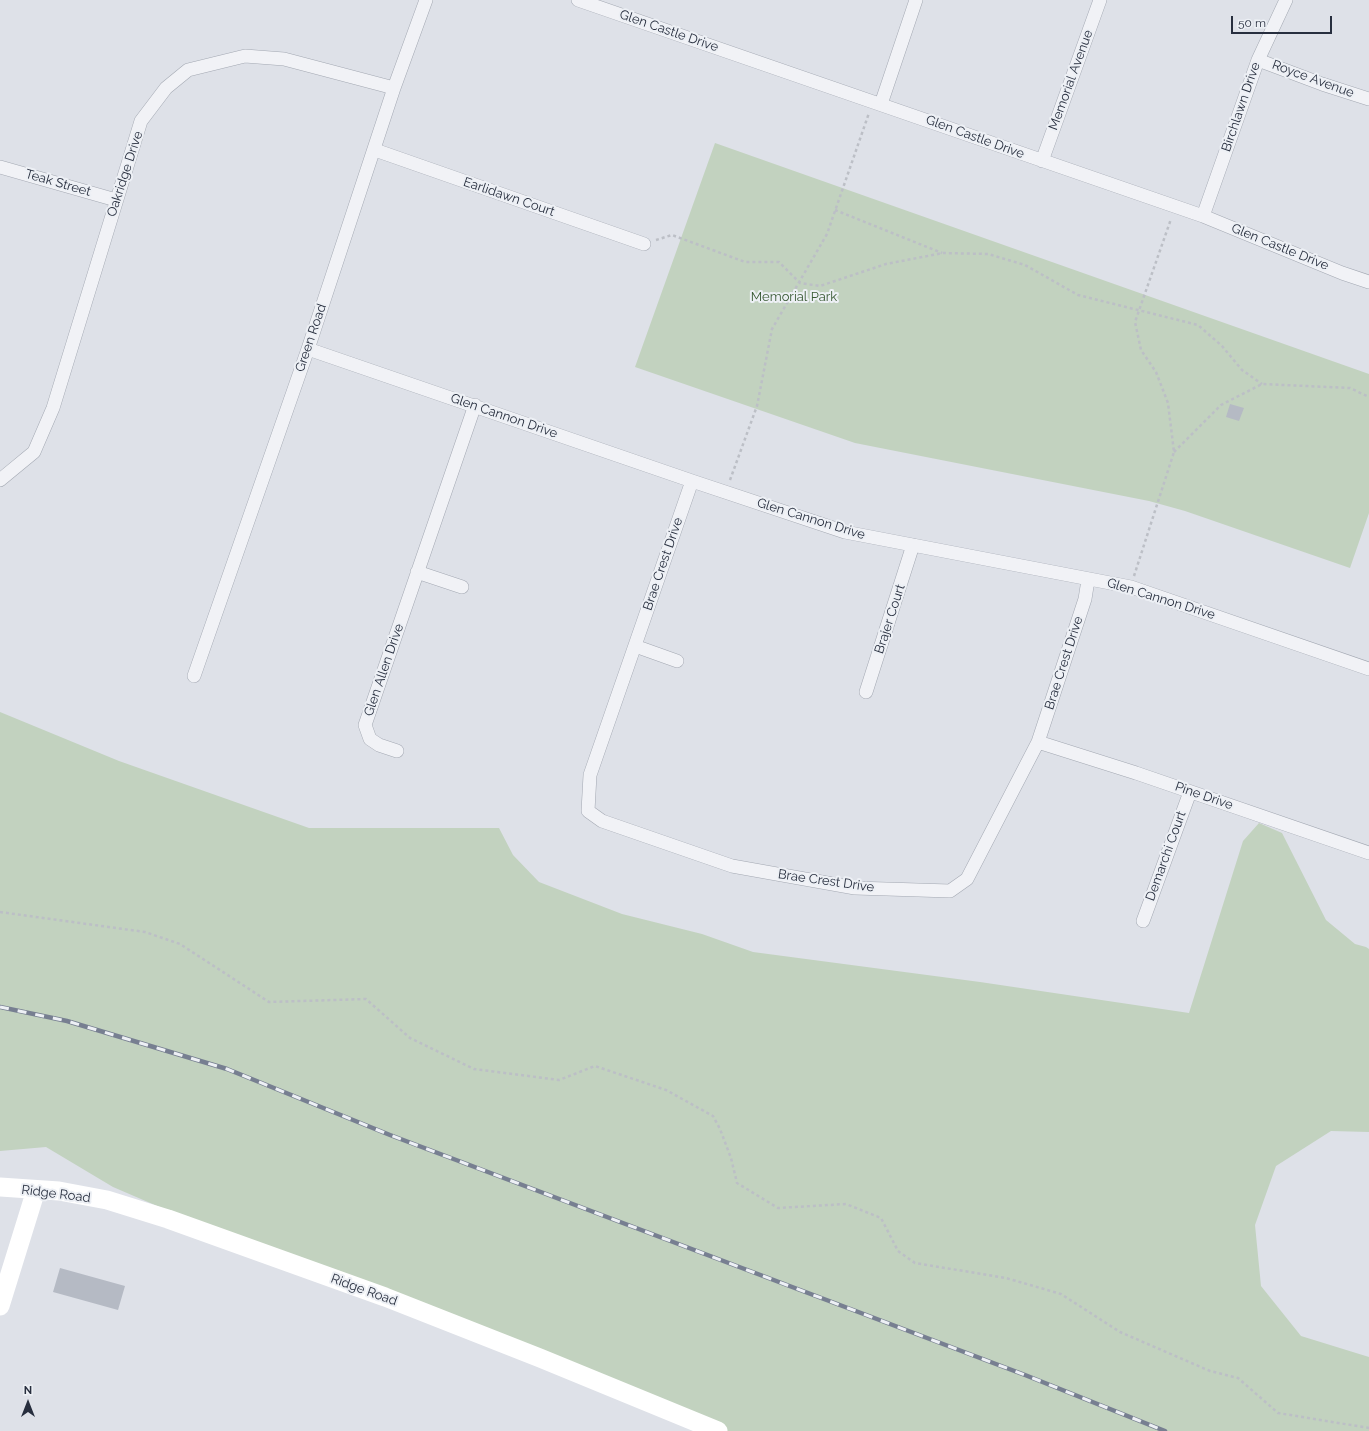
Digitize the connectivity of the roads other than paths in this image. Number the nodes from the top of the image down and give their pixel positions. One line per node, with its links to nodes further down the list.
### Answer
1 (426, 0): 8 (street, Green Road)
2 (578, 0): 6 (street, Glen Castle Drive)
3 (916, 0): 10 (street)
4 (1100, 0): 12 (street, Memorial Avenue)
5 (1286, 0): 7 (street, Birchlawn Drive)
6 (612, 5): 10 (street, Glen Castle Drive)
7 (1258, 60): 9 (street, Royce Avenue); 15 (street, Birchlawn Drive)
8 (394, 88): 11 (street, Green Road); 14 (street, Oakridge Drive)
9 (1369, 99)
10 (877, 102): 12 (street, Glen Castle Drive)
11 (375, 150): 16 (street, Earlidawn Court); 18 (street, Green Road)
12 (1042, 161): 15 (street, Glen Castle Drive)
13 (0, 167): 14 (street, Teak Street)
14 (116, 200): 20 (street, Oakridge Drive)
15 (1203, 216): 17 (street, Glen Castle Drive)
16 (644, 244)
17 (1369, 282)
18 (308, 349): 19 (street, Glen Cannon Drive); 29 (street, Green Road)
19 (475, 405): 21 (street, Glen Cannon Drive); 23 (street, Glen Allen Drive)
20 (0, 480)
21 (692, 481): 22 (street, Glen Cannon Drive); 26 (street, Brae Crest Drive)
22 (913, 545): 24 (street, Glen Cannon Drive); 30 (street, Brajer Court)
23 (417, 572): 25 (street); 32 (street, Glen Allen Drive)
24 (1088, 580): 28 (street, Glen Cannon Drive); 31 (street, Brae Crest Drive)
25 (462, 587)
26 (635, 646): 27 (street); 31 (street, Brae Crest Drive)
27 (677, 661)
28 (1369, 668)
29 (194, 676)
30 (866, 692)
31 (1038, 742): 33 (street, Pine Drive)
32 (397, 751)
33 (1190, 792): 34 (street, Pine Drive); 35 (street, Demarchi Court)
34 (1369, 853)
35 (1143, 921)
36 (0, 1187): 37 (main road, Ridge Road)
37 (36, 1190): 38 (main road); 39 (main road, Ridge Road)
38 (0, 1306)
39 (718, 1431)

